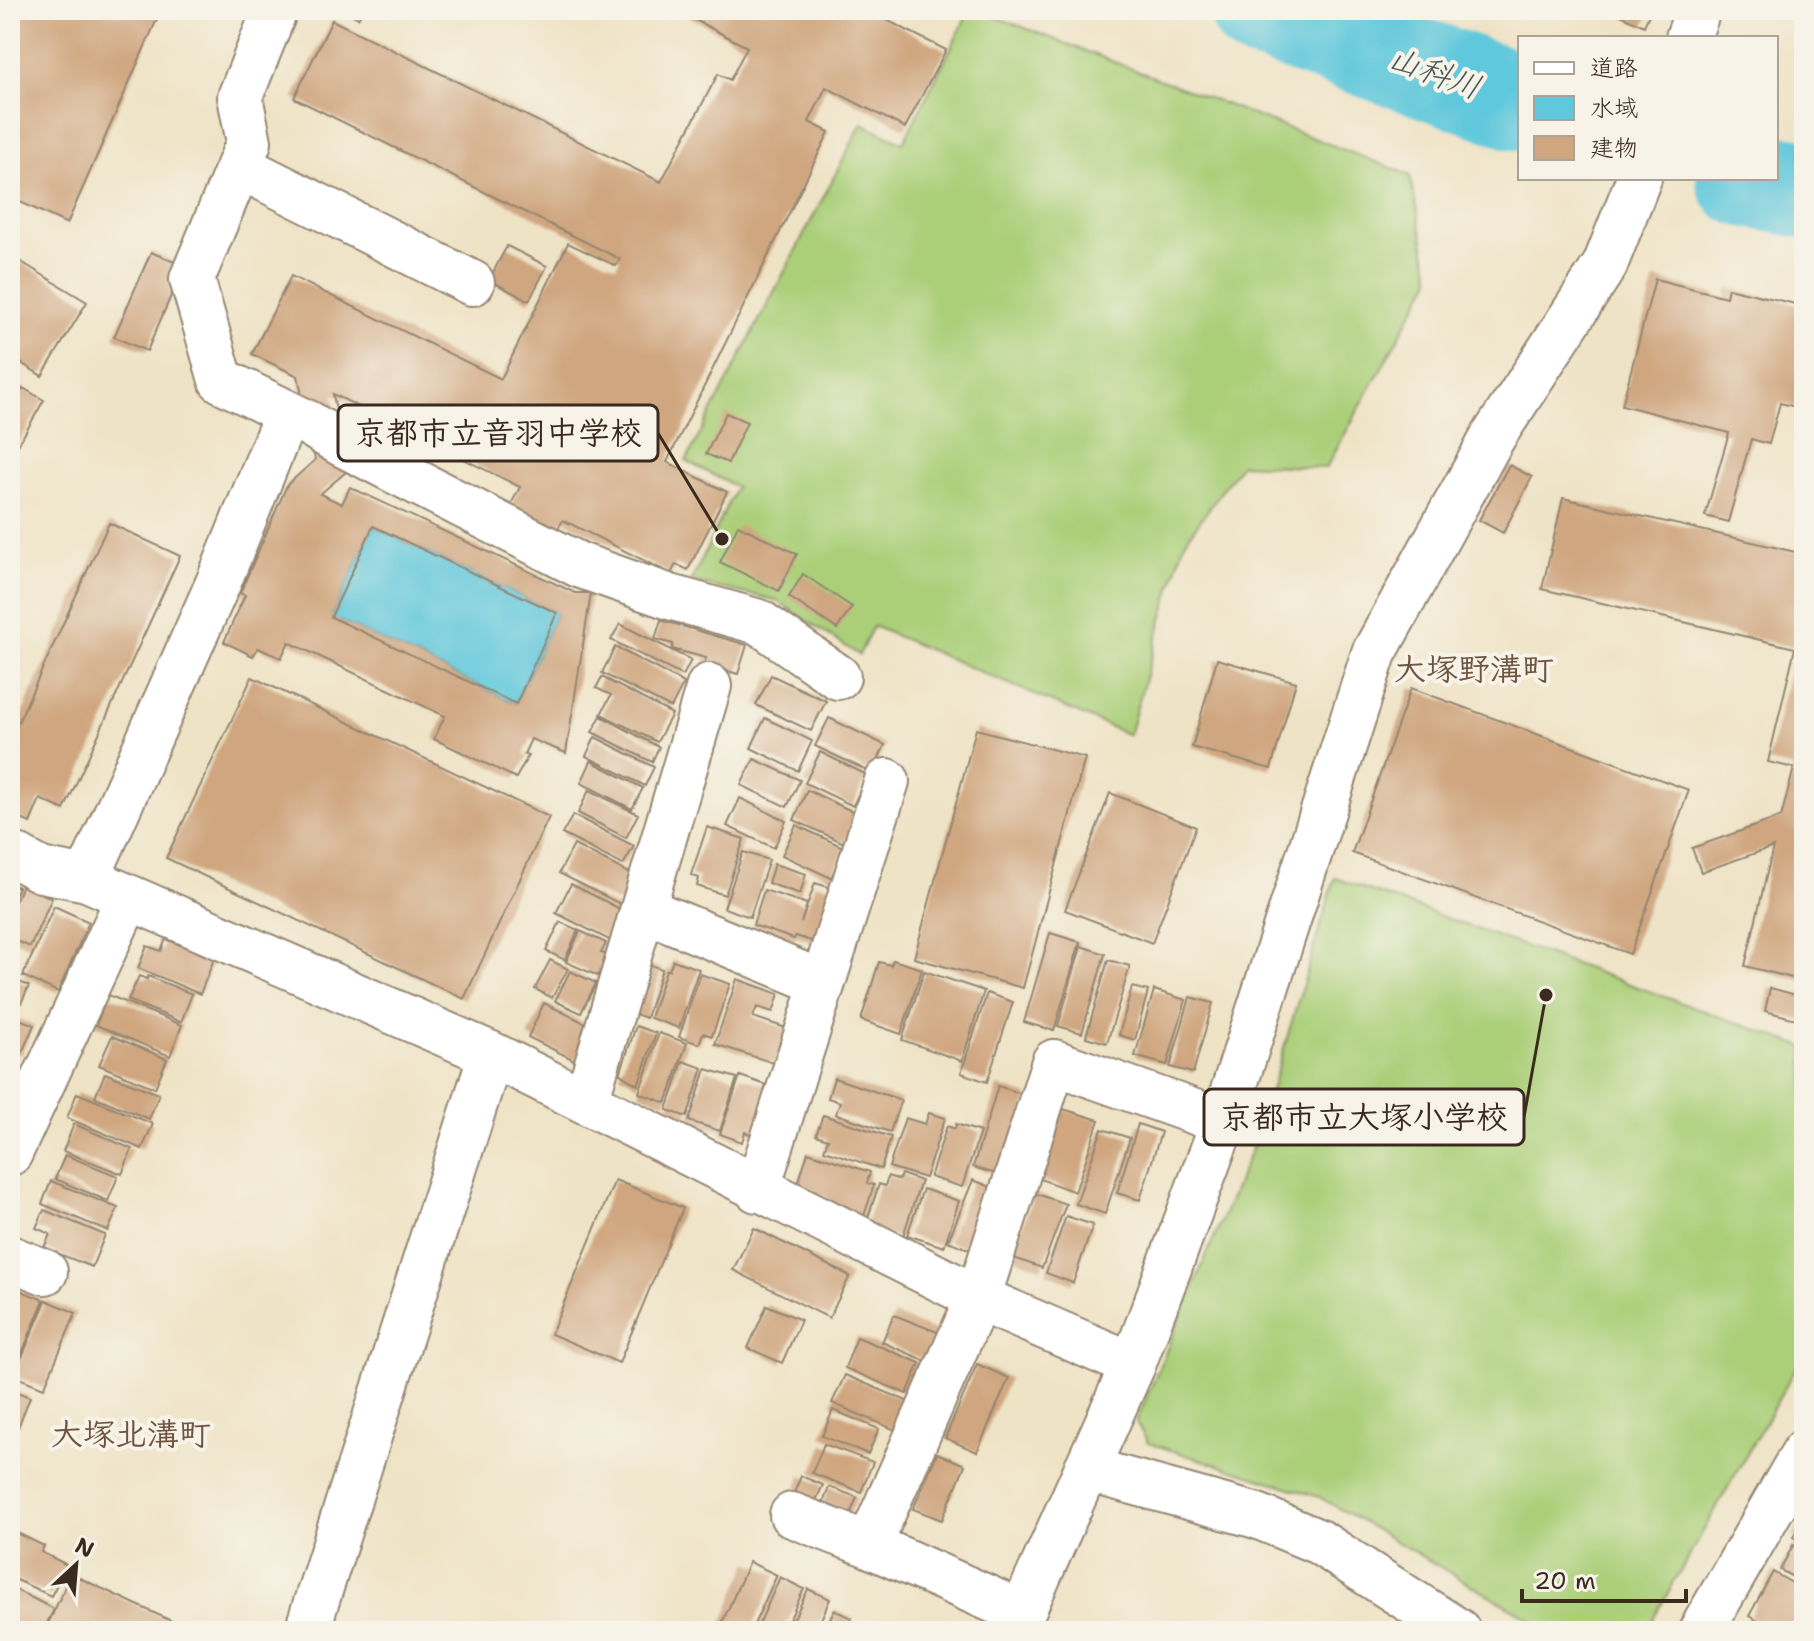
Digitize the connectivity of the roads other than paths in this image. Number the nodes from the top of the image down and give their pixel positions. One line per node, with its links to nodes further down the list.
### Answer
1 (275, 10): 4 (street)
2 (1698, 10): 3 (street)
3 (1689, 36)
4 (239, 166): 6 (street); 7 (street)
5 (1638, 183): 18 (street)
6 (472, 283)
7 (287, 413): 8 (street); 12 (street)
8 (838, 677)
9 (709, 686): 14 (street)
10 (887, 781): 15 (street)
11 (10, 853): 12 (street)
12 (87, 879): 13 (street)
13 (128, 898): 16 (street); 19 (street)
14 (643, 909): 15 (street); 17 (street)
15 (823, 983): 20 (street)
16 (491, 1054): 17 (street); 28 (street)
17 (586, 1101): 20 (street)
18 (1223, 1122): 21 (street); 22 (street)
19 (10, 1153)
20 (757, 1190): 21 (street)
21 (978, 1298): 22 (street); 26 (street)
22 (1133, 1365): 24 (street)
23 (1804, 1452): 30 (street)
24 (1086, 1469): 27 (street); 29 (street)
25 (792, 1515): 26 (street)
26 (869, 1545): 27 (street)
27 (1018, 1622)
28 (307, 1631)
29 (1458, 1631)
30 (1701, 1631)

